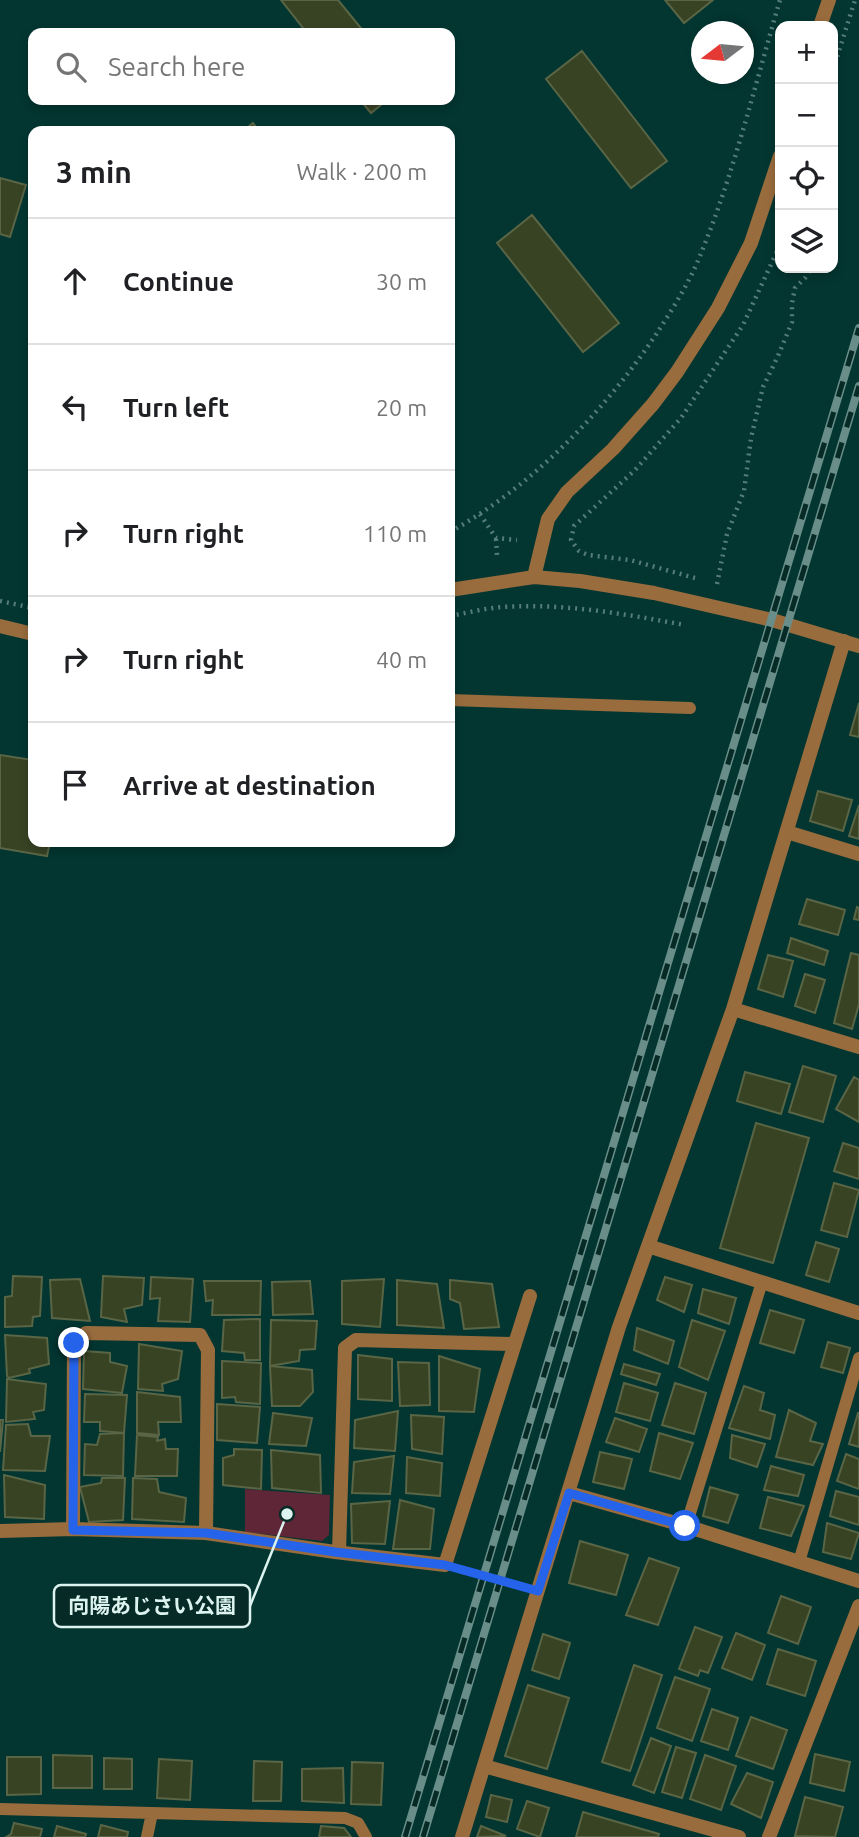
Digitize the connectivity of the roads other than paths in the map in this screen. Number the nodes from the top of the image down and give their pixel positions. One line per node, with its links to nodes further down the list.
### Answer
1 (829, 0): 2 (street)
2 (822, 21)
3 (775, 171): 4 (street)
4 (534, 578): 5 (street); 8 (street)
5 (455, 589)
6 (0, 626): 7 (street)
7 (28, 633)
8 (844, 641): 9 (street); 12 (street)
9 (859, 646)
10 (455, 700): 11 (lane)
11 (690, 708)
12 (787, 832): 13 (street); 14 (street)
13 (859, 853)
14 (733, 1009): 15 (street); 16 (street)
15 (859, 1048)
16 (648, 1245): 17 (street); 22 (street)
17 (762, 1282): 19 (street); 23 (lane)
18 (530, 1296): 20 (street)
19 (859, 1313)
20 (514, 1344): 27 (street); 27 (street)
21 (859, 1358): 28 (lane)
22 (569, 1493): 23 (street); 31 (street)
23 (685, 1526): 28 (street)
24 (73, 1530): 25 (street); 26 (street); 26 (street)
25 (0, 1531)
26 (206, 1533): 27 (street)
27 (339, 1552)
28 (799, 1562): 29 (street)
29 (859, 1581)
30 (859, 1606): 38 (street)
31 (484, 1766): 36 (street); 37 (street)
32 (0, 1809): 33 (lane)
33 (152, 1813): 34 (lane); 35 (lane)
34 (147, 1837)
35 (366, 1837)
36 (462, 1837)
37 (739, 1837)
38 (769, 1837)

